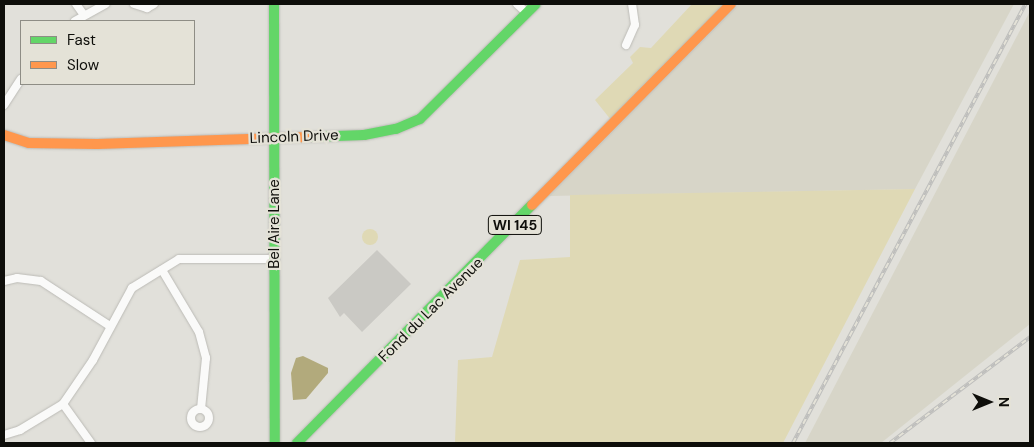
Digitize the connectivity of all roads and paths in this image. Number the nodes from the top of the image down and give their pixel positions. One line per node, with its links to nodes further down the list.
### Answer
1 (76, 4): 11 (street)
2 (106, 4): 11 (street)
3 (134, 4): 4 (street)
4 (154, 4)
5 (274, 4): 17 (street, Bel Aire Lane)
6 (517, 4): 10 (street)
7 (536, 4): 10 (street, Lincoln Drive)
8 (632, 4): 13 (street)
9 (731, 4): 27 (street, Fond du Lac Avenue / WI 145)
10 (527, 13): 17 (street, Lincoln Drive)
11 (84, 15): 12 (street)
12 (76, 20)
13 (626, 46)
14 (20, 81): 15 (street)
15 (4, 105)
16 (4, 135): 17 (street, Lincoln Drive)
17 (275, 138): 18 (street, Bel Aire Lane)
18 (274, 258): 19 (street); 26 (street, Bel Aire Lane)
19 (162, 270): 21 (street); 23 (street)
20 (4, 281): 21 (street)
21 (110, 326): 22 (street)
22 (63, 404): 24 (street); 25 (street)
23 (201, 409)
24 (4, 435)
25 (90, 443)
26 (275, 443)
27 (297, 443)

